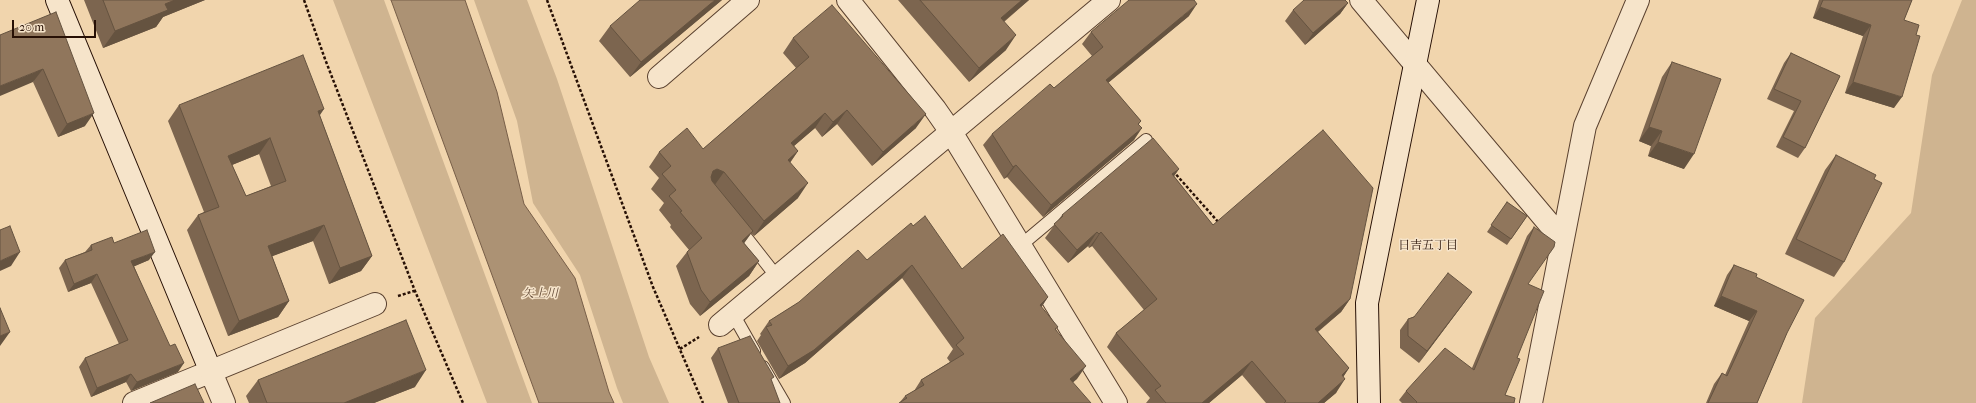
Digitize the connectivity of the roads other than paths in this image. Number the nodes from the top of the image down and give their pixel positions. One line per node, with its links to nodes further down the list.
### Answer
1 (57, 0): 18 (street)
2 (748, 0): 9 (street)
3 (848, 0): 10 (street)
4 (1109, 0): 10 (street)
5 (1361, 0): 8 (street)
6 (1428, 0): 8 (street)
7 (1638, 0): 13 (street)
8 (1415, 64): 13 (street); 23 (street)
9 (659, 77)
10 (951, 132): 14 (street); 15 (street)
11 (1146, 140): 14 (lane)
12 (728, 215): 15 (lane)
13 (1562, 238): 24 (street)
14 (1020, 246): 22 (street)
15 (777, 277): 17 (street)
16 (375, 304): 18 (street)
17 (726, 320): 21 (lane)
18 (211, 372): 19 (street); 20 (street)
19 (134, 403)
20 (224, 403)
21 (784, 403)
22 (1116, 403)
23 (1370, 403)
24 (1531, 403)

